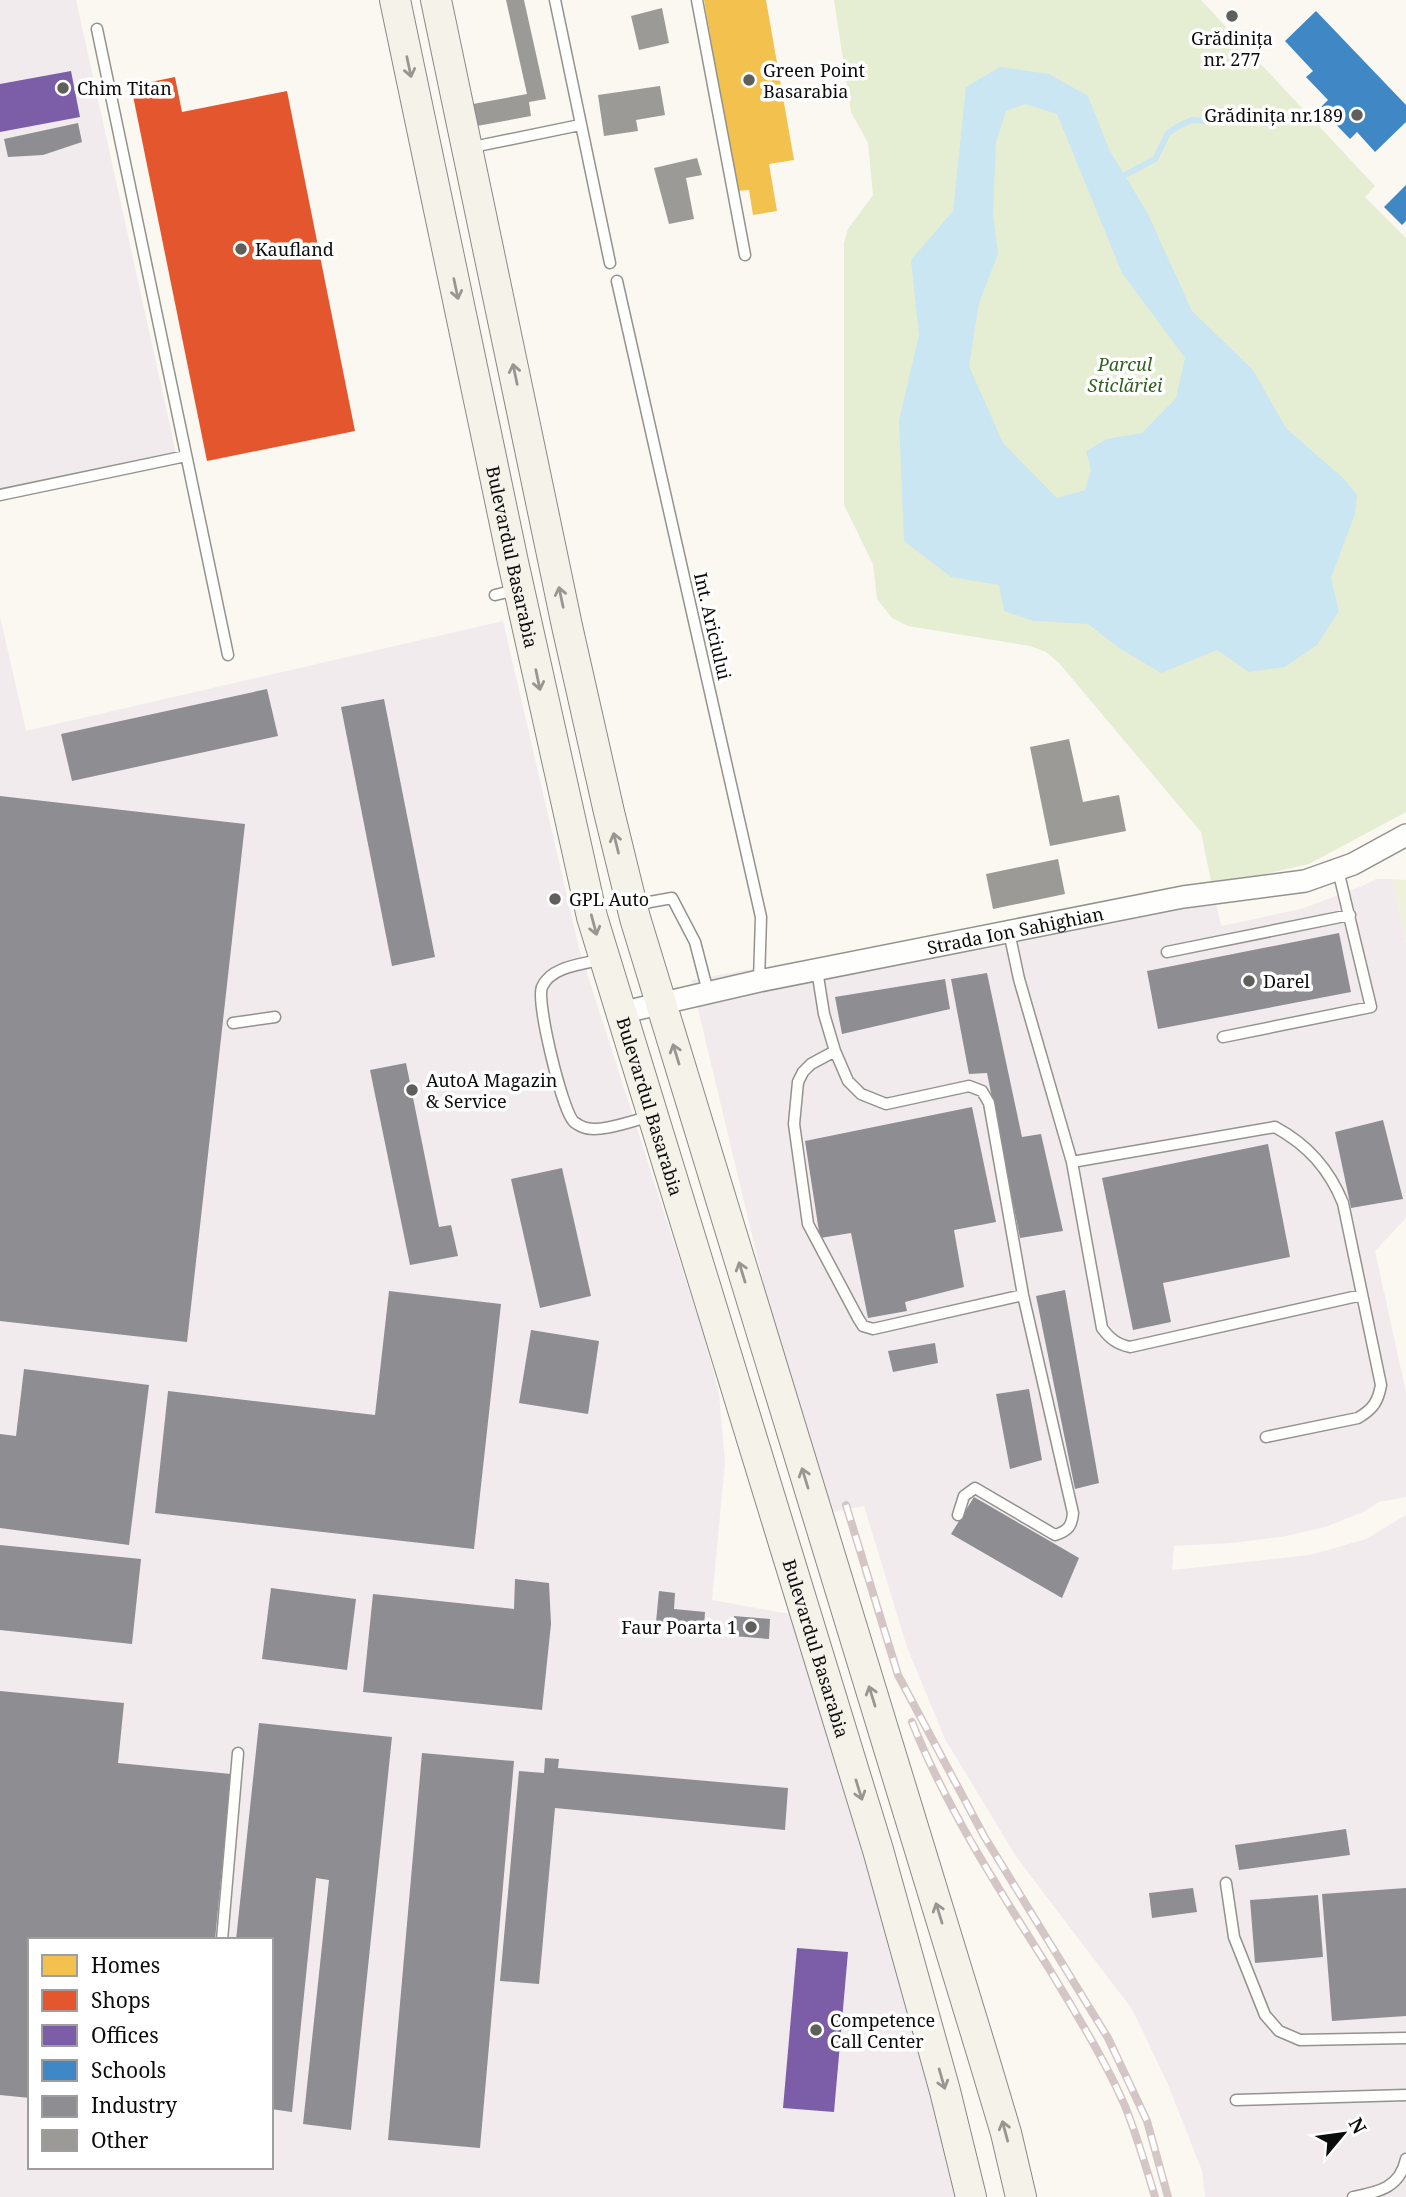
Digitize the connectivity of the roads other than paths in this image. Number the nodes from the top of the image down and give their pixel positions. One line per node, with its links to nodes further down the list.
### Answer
1 (395, 0): 20 (main road, Bulevardul Basarabia, one-way to 20)
2 (436, 0): 7 (main road)
3 (555, 0): 6 (lane)
4 (697, 0): 8 (lane)
5 (97, 29): 11 (lane)
6 (580, 125): 7 (lane); 9 (lane)
7 (468, 148): 16 (main road, one-way to 7)
8 (745, 255)
9 (610, 263)
10 (617, 281): 22 (lane, Int. Ariciului)
11 (186, 456): 12 (lane); 13 (lane)
12 (0, 495)
13 (228, 655)
14 (1406, 835): 15 (street, Strada Ion Sahighian)
15 (1338, 870): 17 (lane); 18 (street, Strada Ion Sahighian)
16 (632, 905): 23 (lane); 24 (main road)
17 (1349, 915): 19 (lane); 28 (lane)
18 (1009, 932): 21 (street, Strada Ion Sahighian); 31 (lane)
19 (1167, 952)
20 (603, 959): 25 (main road, Bulevardul Basarabia); 30 (lane)
21 (817, 971): 22 (street, Strada Ion Sahighian); 29 (lane)
22 (759, 981): 23 (street, Strada Ion Sahighian)
23 (708, 992): 24 (street, Strada Ion Sahighian)
24 (661, 1003): 25 (street, Strada Ion Sahighian); 44 (main road, one-way to 24)
25 (620, 1013): 30 (main road, Bulevardul Basarabia)
26 (275, 1017): 27 (lane)
27 (233, 1023)
28 (1223, 1037)
29 (835, 1051): 32 (lane); 32 (lane)
30 (653, 1115): 43 (main road, Bulevardul Basarabia, one-way to 43)
31 (1072, 1162): 33 (lane); 33 (lane)
32 (1023, 1295): 35 (lane)
33 (1362, 1295): 34 (lane)
34 (1266, 1437)
35 (958, 1515)
36 (239, 1753): 38 (lane)
37 (1226, 1883): 39 (lane)
38 (222, 1938)
39 (1406, 2038)
40 (1406, 2095): 41 (lane)
41 (1236, 2100)
42 (1406, 2159): 45 (lane)
43 (971, 2197)
44 (1021, 2197)
45 (1353, 2197)

